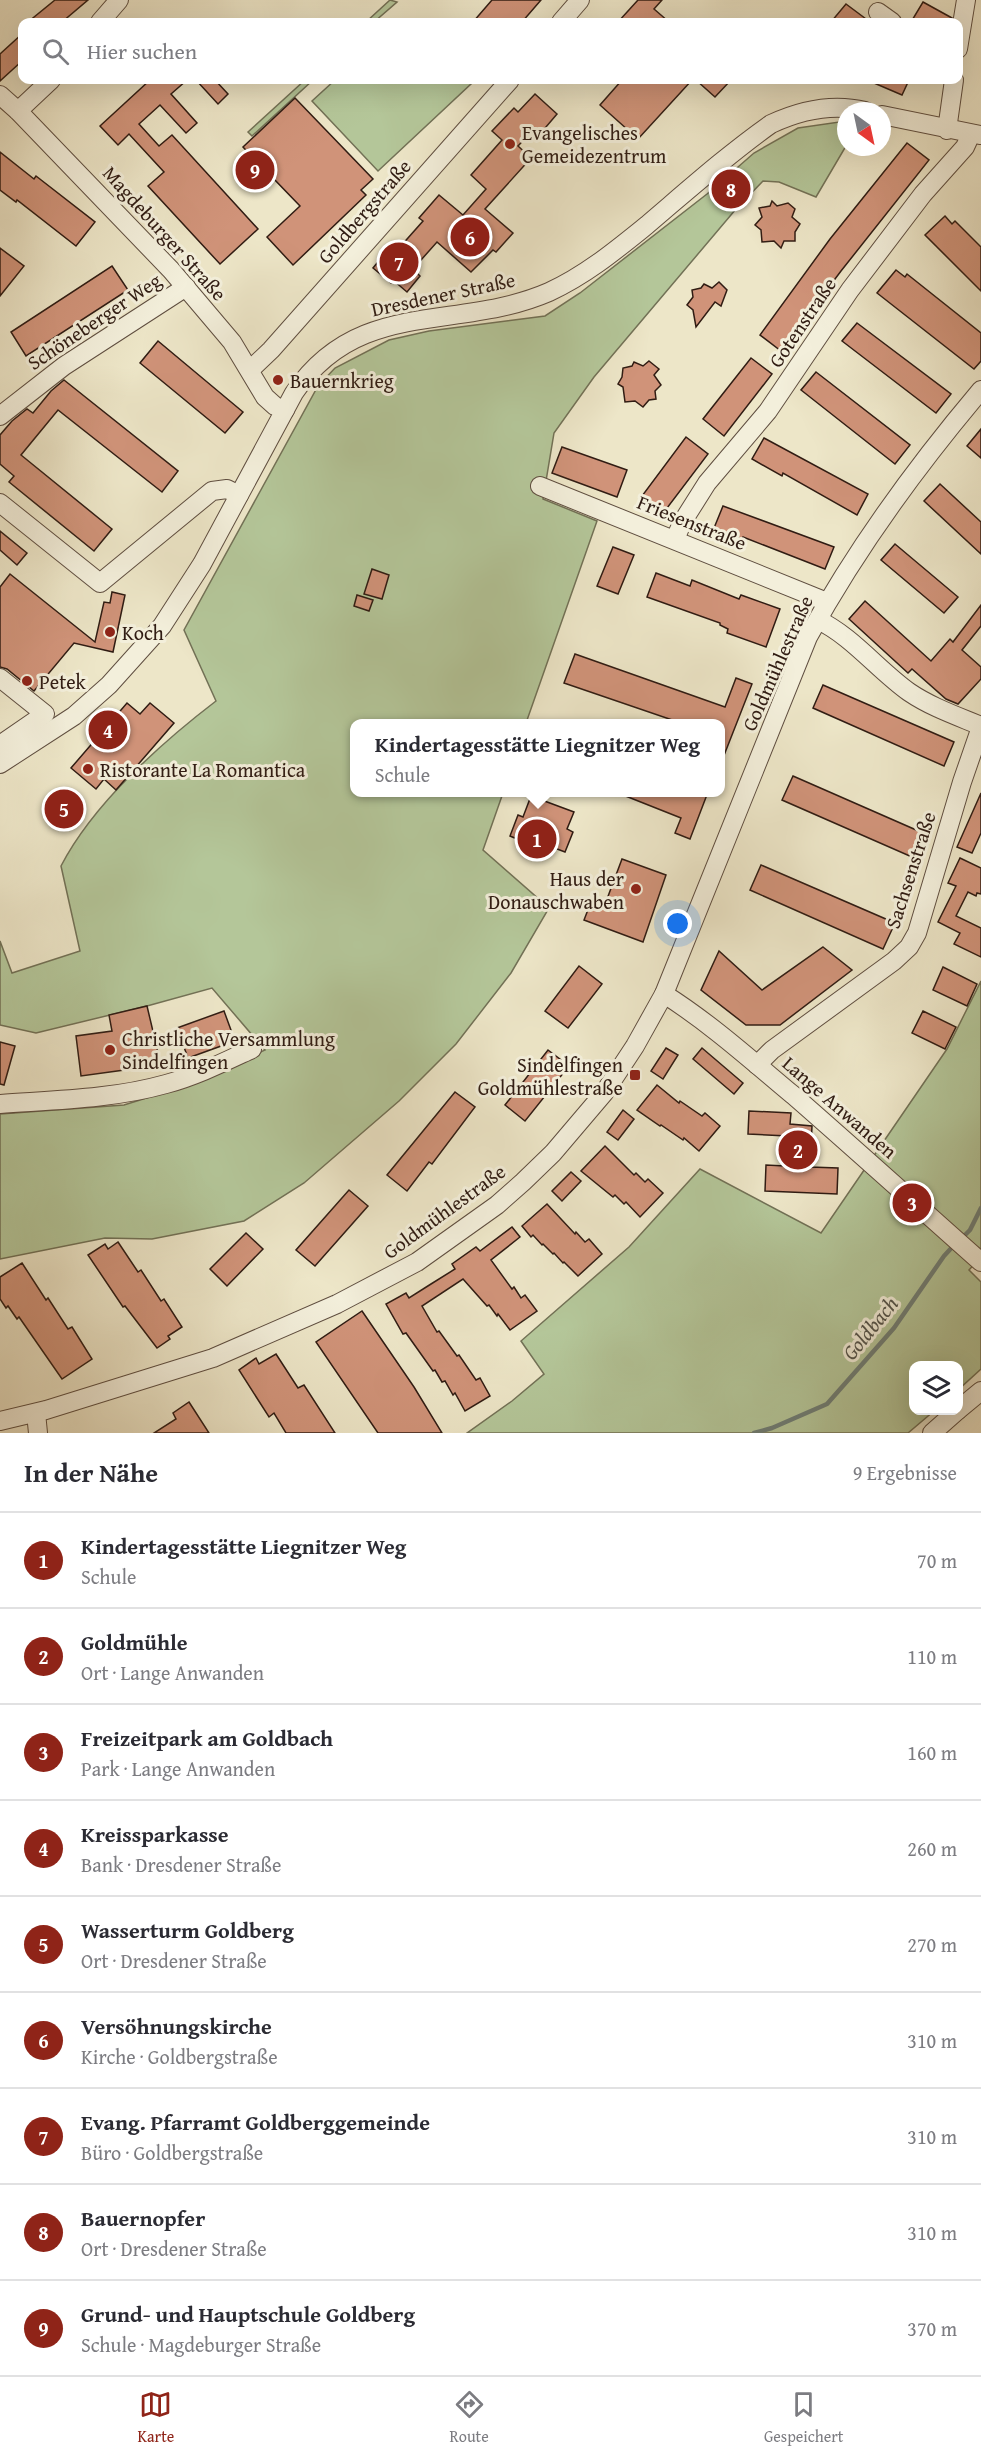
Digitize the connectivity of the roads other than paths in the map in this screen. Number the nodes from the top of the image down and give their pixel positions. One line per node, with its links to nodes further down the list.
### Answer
1 (119, 0): 4 (street)
2 (580, 0): 5 (street)
3 (966, 0): 6 (street)
4 (103, 18)
5 (564, 18)
6 (963, 19)
7 (47, 84): 12 (street)
8 (506, 84): 17 (street, Goldbergstraße)
9 (953, 84): 14 (street)
10 (0, 95): 12 (street, Magdeburger Straße)
11 (837, 107): 19 (street, Dresdener Straße)
12 (18, 111): 16 (street, Magdeburger Straße)
13 (891, 117): 14 (street)
14 (947, 130): 15 (street)
15 (976, 134): 24 (street, Gotenstraße)
16 (186, 287): 17 (street, Magdeburger Straße); 20 (street, Schöneberger Weg)
17 (250, 370): 19 (street, Magdeburger Straße)
18 (981, 390): 25 (street, Goldmühlestraße)
19 (285, 410): 22 (street, Dresdener Straße)
20 (0, 416)
21 (540, 486): 24 (street, Friesenstraße)
22 (239, 495): 23 (street); 30 (street, Dresdener Straße)
23 (0, 503)
24 (675, 539): 25 (street, Friesenstraße)
25 (827, 602): 26 (street, Goldmühlestraße)
26 (818, 620): 28 (street, Sachsenstraße); 31 (street, Goldmühlestraße)
27 (0, 678): 29 (street)
28 (981, 727): 33 (street, Sachsenstraße)
29 (0, 745)
30 (0, 764)
31 (664, 994): 33 (street, Lange Anwanden); 38 (street, Goldmühlestraße)
32 (252, 1049): 34 (street)
33 (758, 1065): 35 (street, Lange Anwanden)
34 (0, 1104)
35 (981, 1262)
36 (981, 1391): 37 (street)
37 (963, 1406)
38 (36, 1413): 40 (street, Goldmühlestraße); 41 (street)
39 (952, 1415): 42 (street)
40 (0, 1421)
41 (38, 1433)
42 (932, 1433)

